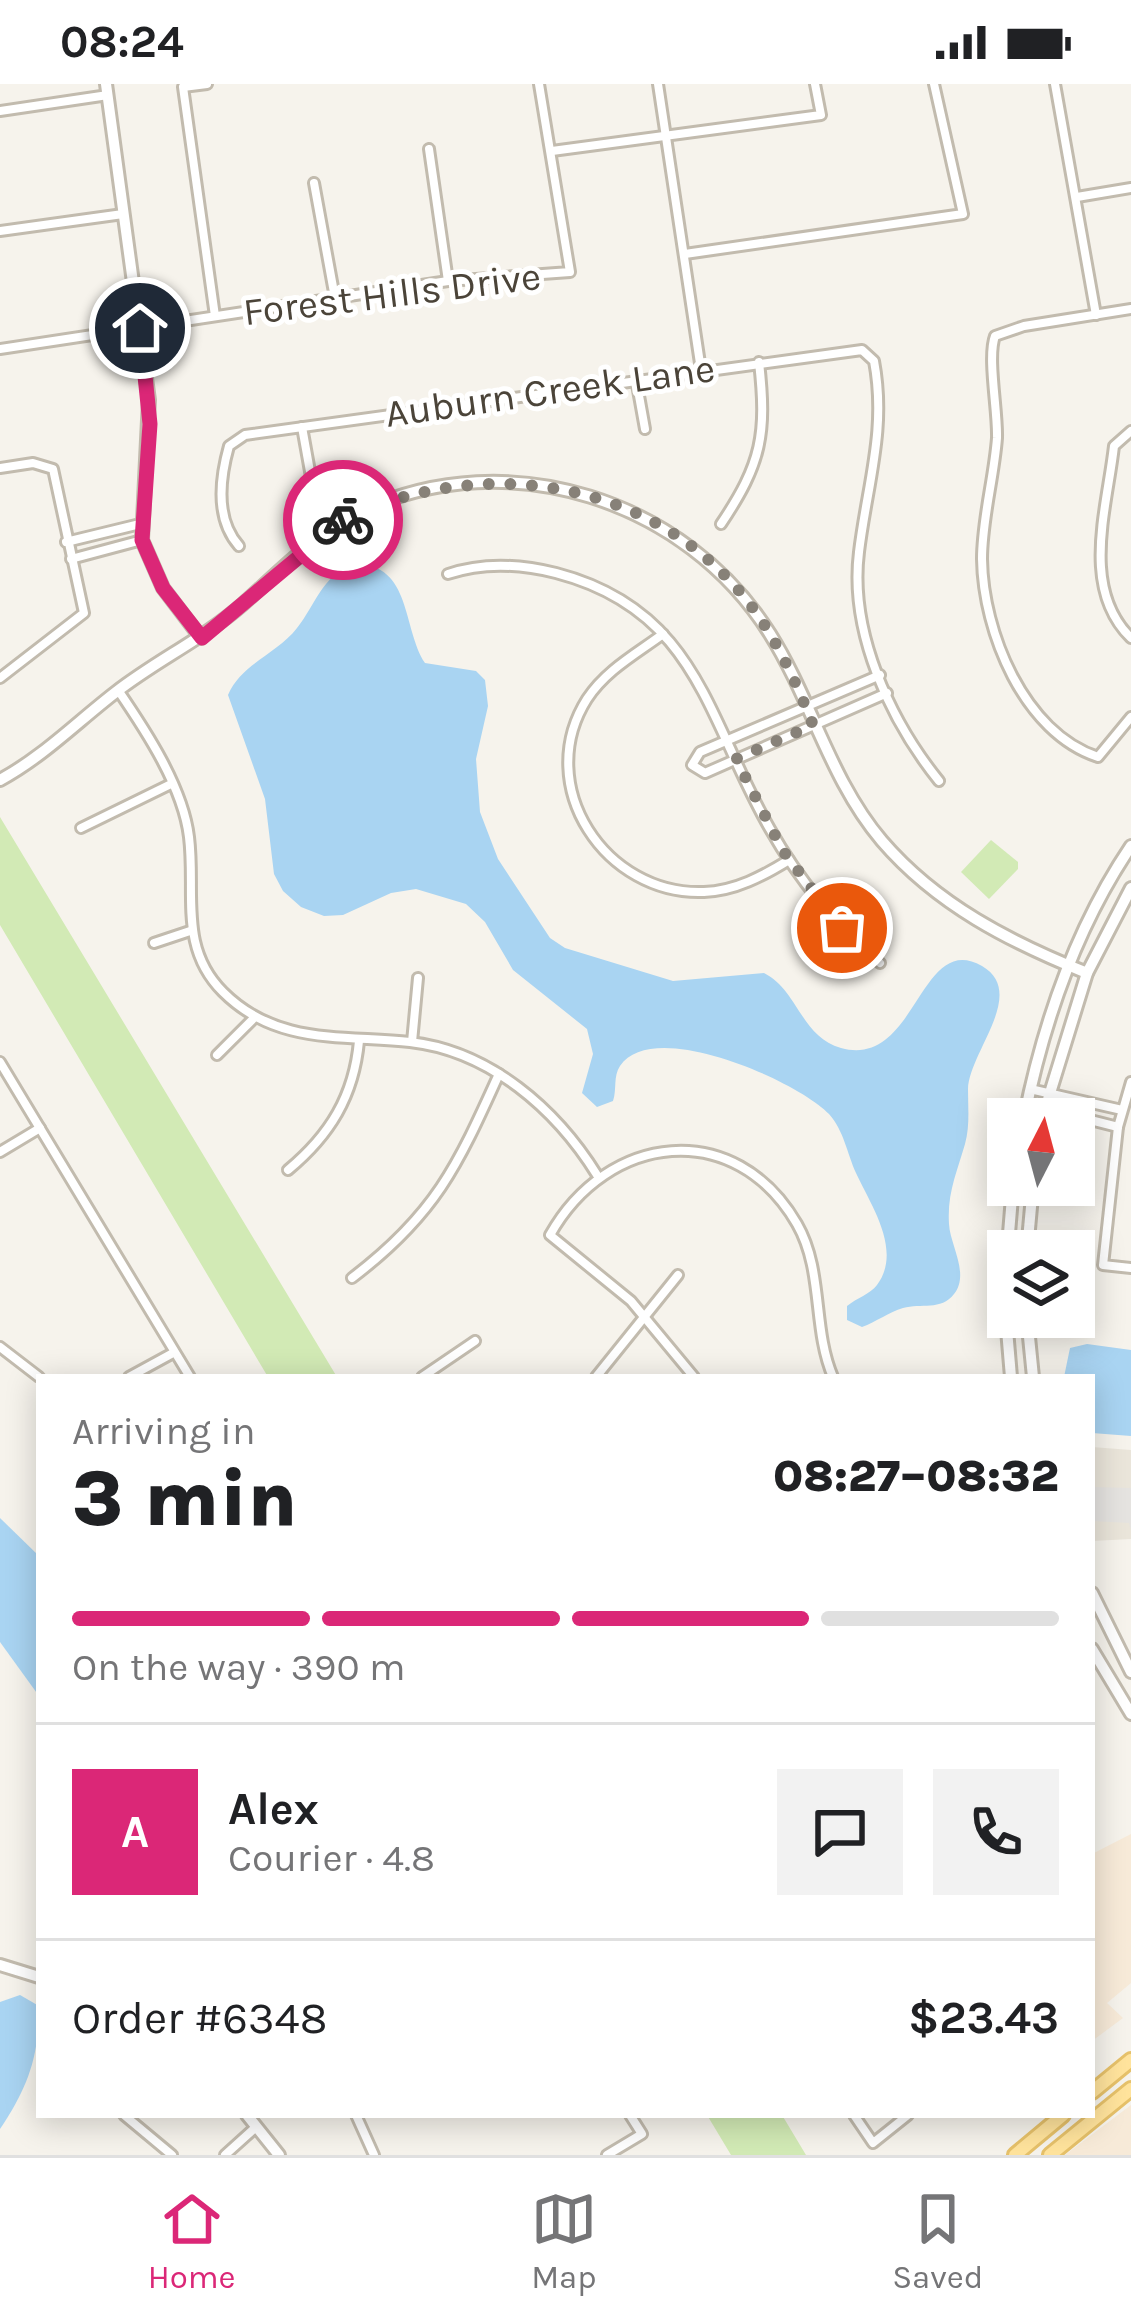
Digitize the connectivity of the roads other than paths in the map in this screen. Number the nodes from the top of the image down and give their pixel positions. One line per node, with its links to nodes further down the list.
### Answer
1 (207, 84): 22 (street)
2 (539, 84): 11 (street)
3 (658, 84): 9 (street)
4 (815, 84): 9 (street)
5 (934, 84): 17 (street)
6 (1055, 84): 14 (street)
7 (107, 90): 8 (street); 15 (street)
8 (0, 111)
9 (667, 135): 11 (street); 17 (street)
10 (429, 149): 18 (street)
11 (552, 151): 18 (street, Forest Hills Drive)
12 (314, 183): 19 (street)
13 (1131, 188): 14 (street)
14 (1077, 197): 21 (street)
15 (124, 214): 16 (street); 23 (street)
16 (0, 231)
17 (685, 254): 26 (street)
18 (448, 281): 19 (street, Forest Hills Drive)
19 (335, 298): 22 (street, Forest Hills Drive)
20 (1131, 309): 21 (street)
21 (1096, 315): 48 (street)
22 (214, 316): 23 (street, Forest Hills Drive)
23 (140, 328): 24 (street, Forest Hills Drive); 32 (street)
24 (0, 349)
25 (759, 362): 26 (street, Auburn Creek Lane); 33 (street); 43 (street, Auburn Creek Lane)
26 (701, 370): 27 (street, Auburn Creek Lane)
27 (636, 380): 28 (street, Auburn Creek Lane); 29 (street)
28 (302, 427): 34 (street); 37 (street, Auburn Creek Lane)
29 (645, 429)
30 (1131, 431): 42 (street)
31 (0, 468): 36 (street)
32 (140, 524): 35 (street); 36 (street)
33 (721, 524)
34 (330, 526): 41 (street); 47 (street)
35 (142, 540): 38 (street); 41 (street)
36 (66, 542): 38 (street)
37 (239, 546)
38 (71, 559): 44 (street)
39 (448, 574): 40 (street)
40 (663, 634): 50 (street); 57 (street)
41 (202, 638): 45 (street)
42 (1131, 638)
43 (880, 675): 46 (street); 47 (street)
44 (0, 678)
45 (118, 690): 52 (street); 54 (street)
46 (887, 694): 49 (street); 53 (street)
47 (806, 707): 49 (street); 50 (street)
48 (1131, 717)
49 (813, 725): 51 (street); 62 (street)
50 (728, 740): 51 (street); 51 (street)
51 (736, 759): 57 (street)
52 (0, 780)
53 (939, 781)
54 (172, 784): 55 (street); 59 (street)
55 (81, 828)
56 (1131, 846): 62 (street)
57 (789, 860): 61 (street)
58 (1131, 888): 63 (street)
59 (190, 932): 60 (street); 65 (street)
60 (154, 943)
61 (880, 963)
62 (1071, 967): 63 (street); 72 (street)
63 (1087, 973): 73 (street)
64 (418, 978): 67 (street)
65 (254, 1018): 66 (street); 68 (street)
66 (359, 1041): 67 (street); 81 (street)
67 (412, 1042): 70 (street)
68 (217, 1054)
69 (0, 1062): 79 (street)
70 (499, 1074): 82 (street); 86 (street)
71 (1131, 1082): 76 (street)
72 (1030, 1089): 73 (street); 74 (street)
73 (1046, 1093): 75 (street); 76 (street)
74 (1028, 1098)
75 (1045, 1098)
76 (1122, 1110): 78 (street)
77 (1095, 1123): 78 (street)
78 (1118, 1127): 84 (street)
79 (40, 1128): 80 (street); 91 (street)
80 (0, 1152)
81 (288, 1170)
82 (597, 1174): 87 (street); 97 (street)
83 (1011, 1206): 98 (street)
84 (1131, 1268)
85 (678, 1275): 87 (street)
86 (352, 1279)
87 (644, 1315): 95 (street); 96 (street)
88 (1029, 1338): 99 (street)
89 (475, 1341): 94 (street)
90 (0, 1347): 100 (street)
91 (173, 1352): 92 (street); 93 (street)
92 (134, 1374)
93 (188, 1374)
94 (426, 1374)
95 (598, 1374)
96 (692, 1374)
97 (832, 1374)
98 (1011, 1374)
99 (1033, 1374)
100 (36, 1375)
101 (1095, 1599): 103 (street)
102 (1095, 1654): 104 (street)
103 (1131, 1672)
104 (1131, 1714)
105 (0, 1965): 106 (street)
106 (36, 1976)
107 (1131, 2060): 109 (main road)
108 (1131, 2089): 124 (main road)
109 (1095, 2090)
110 (128, 2118): 118 (street)
111 (251, 2118): 117 (street)
112 (357, 2118): 121 (street)
113 (632, 2118): 122 (street)
114 (856, 2118): 115 (street)
115 (904, 2118)
116 (1060, 2118): 123 (main road)
117 (258, 2126): 119 (street); 120 (street)
118 (172, 2155)
119 (225, 2155)
120 (279, 2155)
121 (374, 2155)
122 (607, 2155)
123 (1015, 2155)
124 (1050, 2155)

